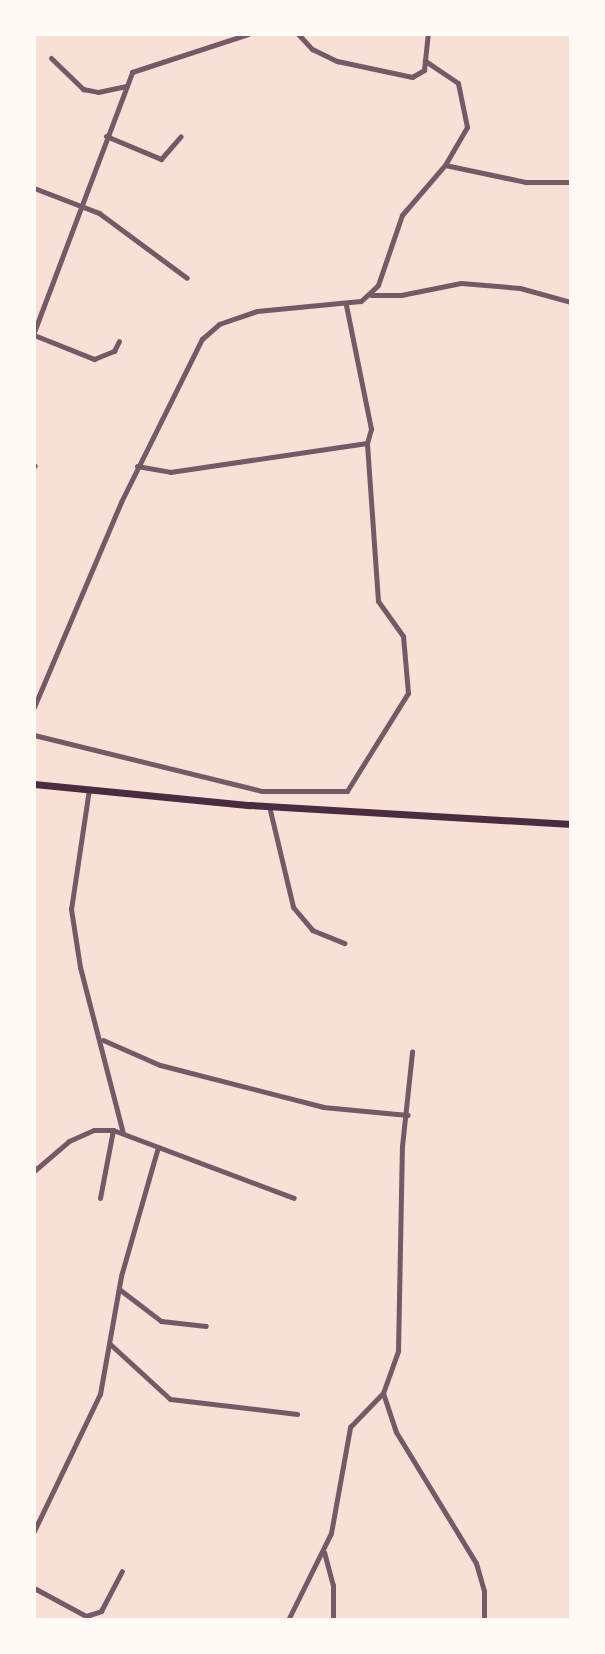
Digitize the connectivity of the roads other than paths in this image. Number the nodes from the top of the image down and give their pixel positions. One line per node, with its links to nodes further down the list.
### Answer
1 (248, 34): 6 (street)
2 (298, 34): 5 (street)
3 (428, 34): 5 (street)
4 (51, 58): 6 (street)
5 (425, 61): 9 (street)
6 (126, 86): 7 (street)
7 (106, 136): 8 (street); 12 (street)
8 (181, 136)
9 (445, 165): 10 (street); 14 (street)
10 (571, 182)
11 (34, 188): 12 (street)
12 (80, 204): 13 (street); 17 (street)
13 (187, 278)
14 (370, 295): 15 (street); 16 (street)
15 (571, 302)
16 (346, 305): 19 (street); 20 (street)
17 (34, 334): 18 (street)
18 (119, 341)
19 (367, 443): 20 (street); 22 (street)
20 (137, 466): 21 (street)
21 (34, 707)
22 (34, 735)
23 (34, 784): 24 (main road)
24 (89, 789): 25 (main road); 28 (street)
25 (269, 806): 26 (main road); 27 (street)
26 (571, 824)
27 (344, 943)
28 (102, 1040): 30 (street); 32 (street)
29 (412, 1052): 30 (street)
30 (408, 1115): 40 (street)
31 (113, 1130): 32 (street); 34 (street); 35 (street)
32 (123, 1133): 33 (street)
33 (158, 1147): 36 (street); 37 (street)
34 (34, 1171)
35 (100, 1198)
36 (294, 1198)
37 (118, 1288): 38 (street); 39 (street)
38 (206, 1326)
39 (109, 1343): 41 (street); 42 (street)
40 (383, 1393): 43 (street); 48 (street)
41 (297, 1414)
42 (34, 1531)
43 (324, 1551): 46 (street); 47 (street)
44 (122, 1571): 45 (street)
45 (34, 1588)
46 (288, 1620)
47 (333, 1620)
48 (484, 1620)

